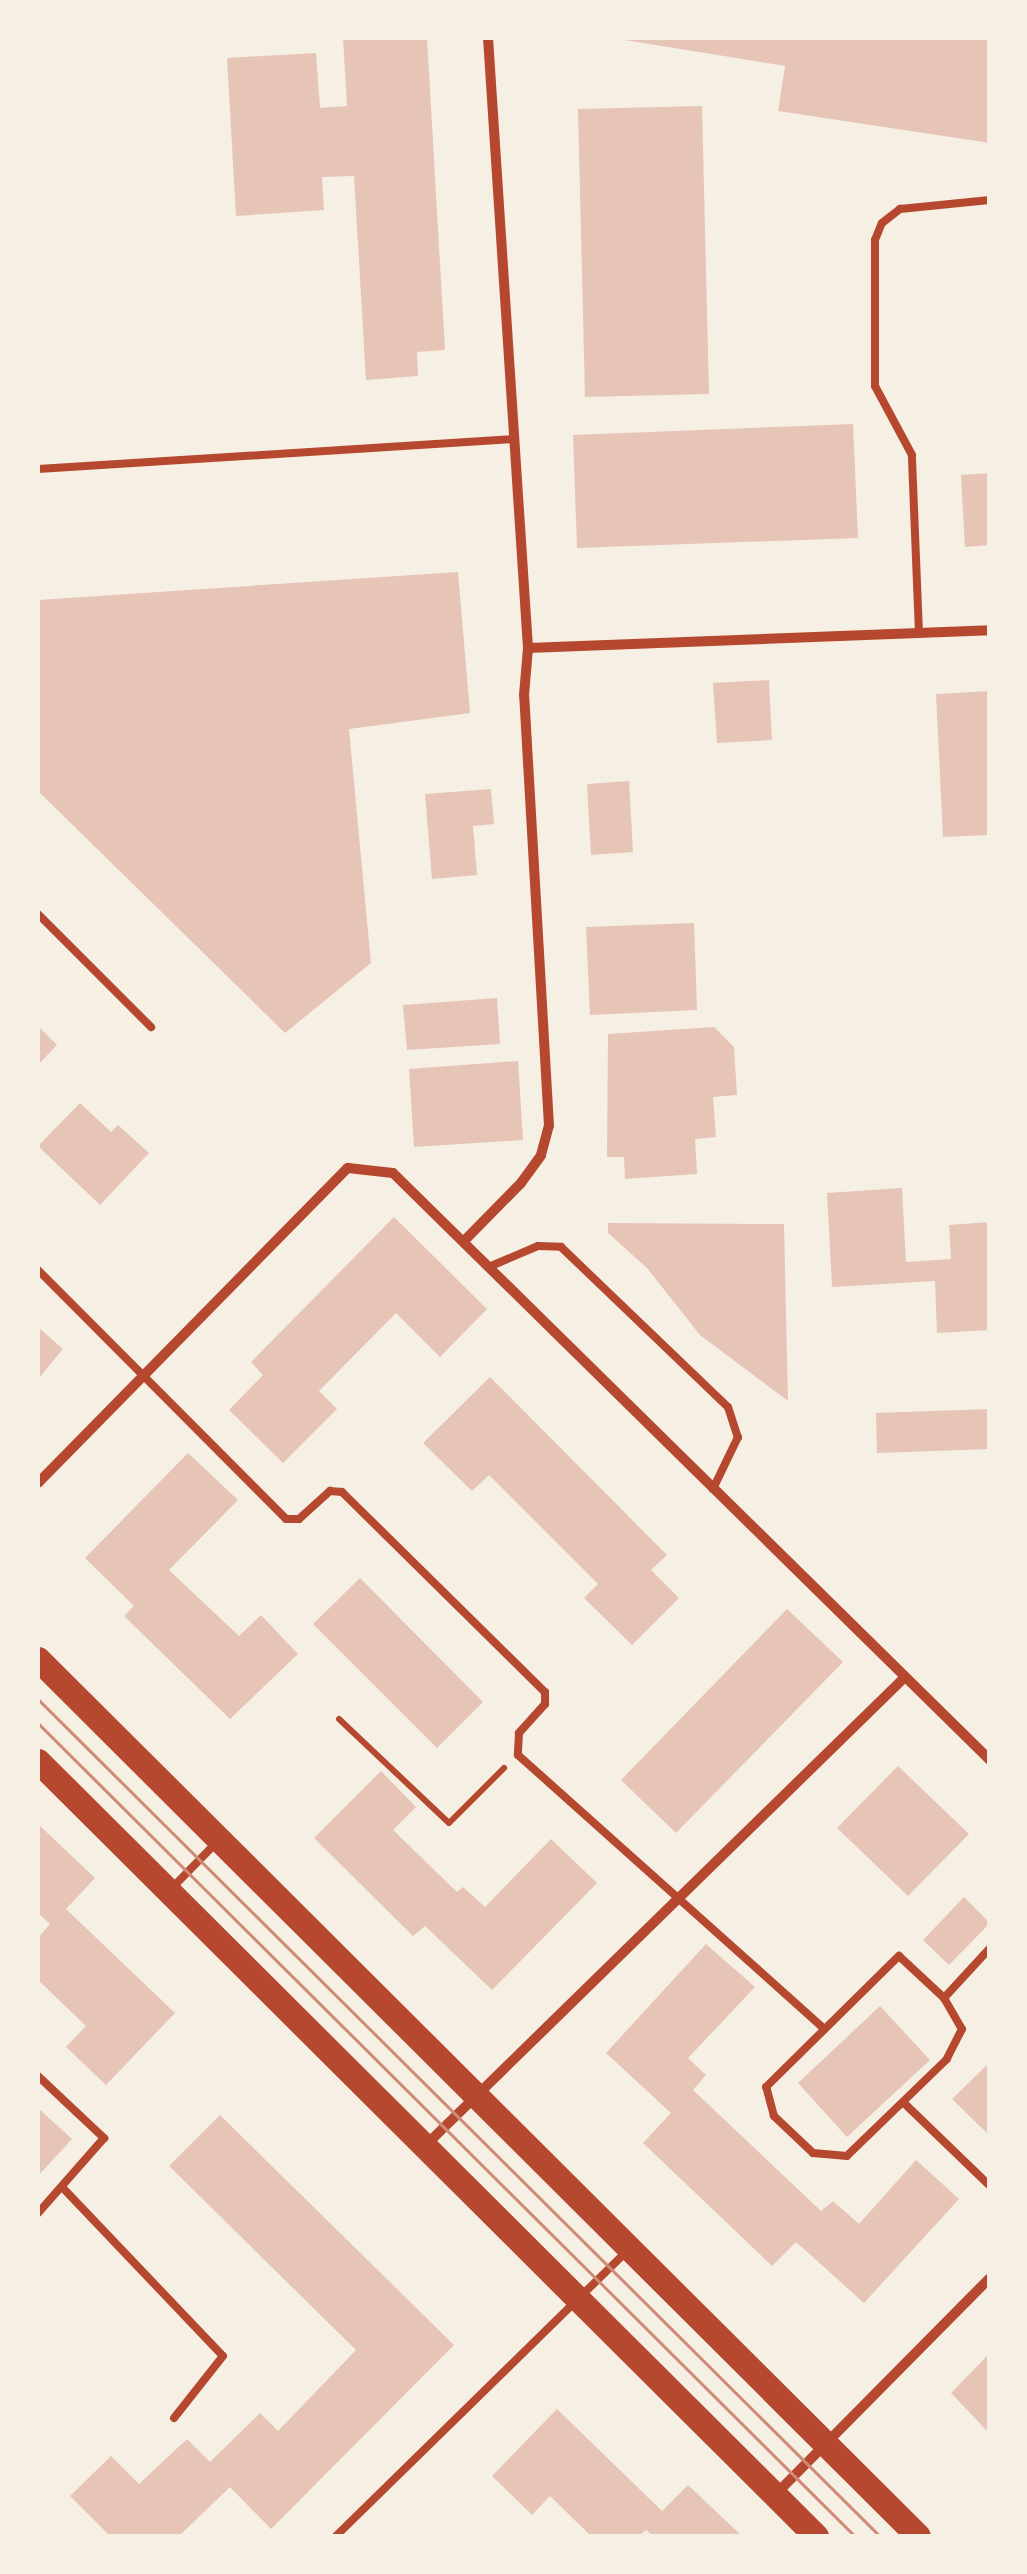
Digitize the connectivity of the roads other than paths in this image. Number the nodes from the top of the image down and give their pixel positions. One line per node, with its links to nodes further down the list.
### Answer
1 (488, 38): 3 (street)
2 (990, 200): 6 (lane)
3 (514, 439): 4 (lane); 7 (street)
4 (38, 470)
5 (990, 630): 6 (street)
6 (919, 633): 7 (street)
7 (528, 648): 10 (street)
8 (38, 914): 9 (lane)
9 (151, 1027)
10 (466, 1240): 11 (street); 13 (street)
11 (491, 1266): 15 (street); 15 (lane)
12 (38, 1270): 13 (lane)
13 (140, 1376): 14 (street); 22 (lane)
14 (38, 1483)
15 (713, 1489): 17 (street)
16 (38, 1659): 20 (main road)
17 (902, 1680): 18 (street); 22 (street)
18 (990, 1760)
19 (38, 1761): 21 (main road)
20 (221, 1838): 21 (lane); 27 (main road)
21 (170, 1890): 29 (main road)
22 (676, 1900): 25 (lane); 27 (street)
23 (990, 1948): 24 (lane)
24 (944, 1998): 25 (lane); 28 (lane)
25 (824, 2029): 28 (lane)
26 (38, 2076): 31 (lane)
27 (476, 2096): 29 (street); 33 (main road)
28 (905, 2104): 30 (lane)
29 (424, 2146): 35 (main road)
30 (990, 2186)
31 (62, 2187): 32 (lane); 36 (lane)
32 (38, 2213)
33 (628, 2250): 35 (lane); 37 (main road)
34 (990, 2278): 37 (street)
35 (576, 2302): 38 (main road); 39 (lane)
36 (174, 2418)
37 (825, 2445): 38 (street); 41 (main road)
38 (775, 2495): 40 (main road)
39 (336, 2536)
40 (816, 2536)
41 (918, 2536)

